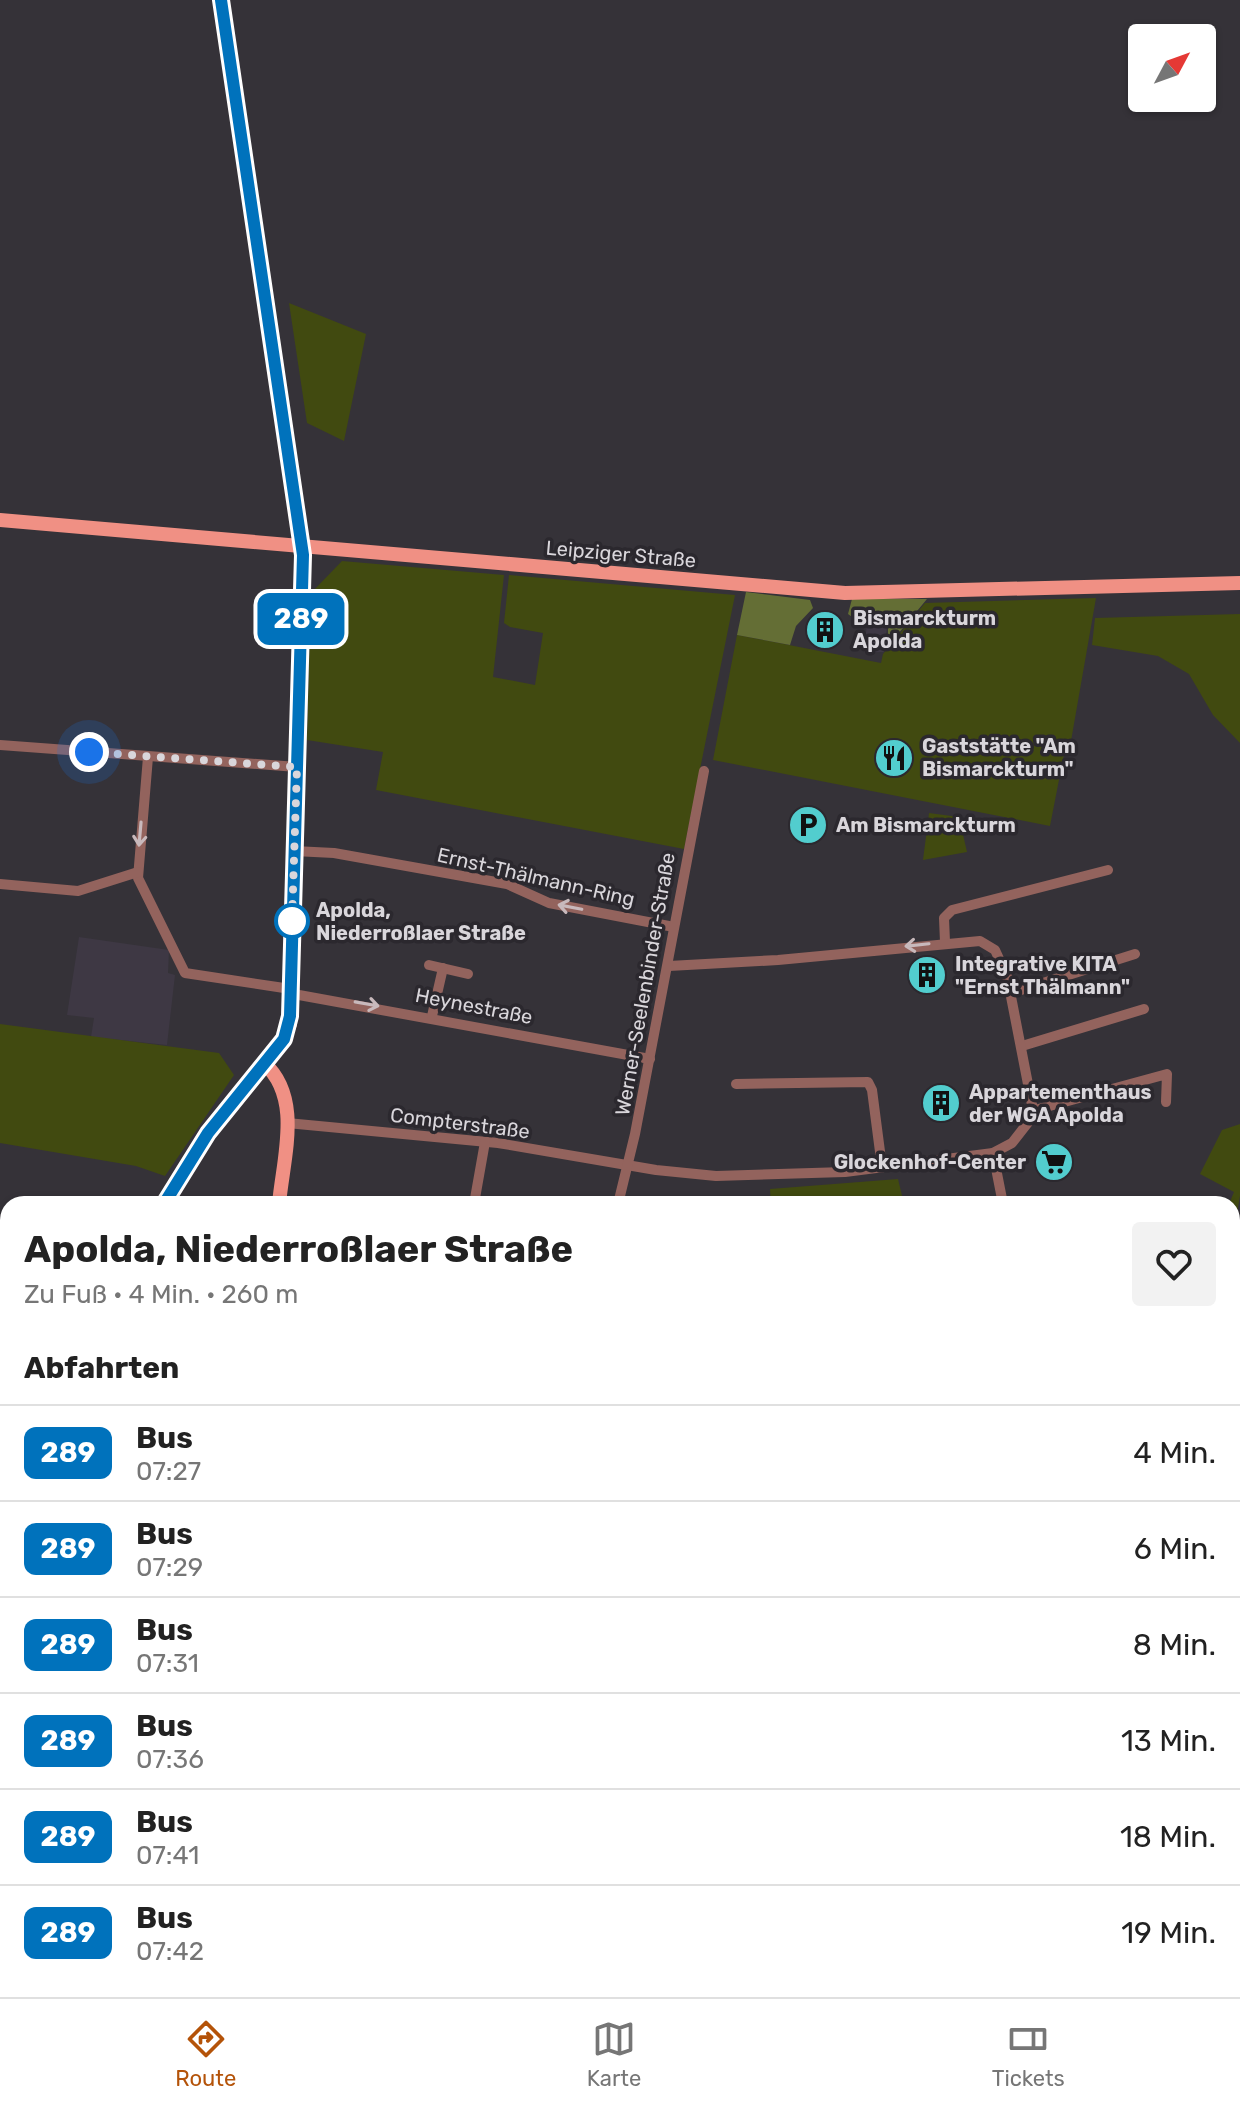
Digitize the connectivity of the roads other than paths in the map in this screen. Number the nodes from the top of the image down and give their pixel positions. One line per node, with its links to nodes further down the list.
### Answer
1 (221, 0): 3 (main road)
2 (0, 520): 3 (main road, Leipziger Straße)
3 (302, 546): 4 (main road, Leipziger Straße); 7 (main road)
4 (1240, 583)
5 (0, 745): 6 (street)
6 (148, 757): 7 (street); 11 (street, one-way to 11)
7 (297, 767): 9 (main road)
8 (704, 771): 13 (street, Werner-Seelenbinder-Straße)
9 (294, 851): 13 (street, Ernst-Thälmann-Ring, one-way to 9); 20 (main road)
10 (1108, 870): 14 (street)
11 (138, 872): 12 (street); 20 (street, Heynestraße)
12 (0, 884)
13 (674, 927): 17 (street, Werner-Seelenbinder-Straße)
14 (945, 942): 17 (street, one-way to 17); 21 (street)
15 (1135, 954): 21 (street)
16 (429, 965): 18 (street)
17 (669, 966): 25 (street, Werner-Seelenbinder-Straße)
18 (443, 968): 19 (street); 23 (street)
19 (468, 974)
20 (291, 991): 23 (street, Heynestraße, one-way to 23); 26 (main road)
21 (1011, 993): 24 (street)
22 (1144, 1009): 24 (street)
23 (432, 1016): 25 (street, Heynestraße)
24 (1022, 1046): 29 (street)
25 (650, 1059): 33 (street, Werner-Seelenbinder-Straße)
26 (264, 1063): 30 (main road); 35 (street)
27 (736, 1084): 34 (street)
28 (1166, 1102): 29 (street)
29 (1035, 1110): 32 (street)
30 (287, 1123): 31 (street, Compterstraße); 36 (main road)
31 (485, 1142): 33 (street, Compterstraße); 37 (street)
32 (993, 1153): 34 (street); 39 (street)
33 (628, 1166): 34 (street); 38 (street, Werner-Seelenbinder-Straße)
34 (882, 1167)
35 (169, 1196)
36 (280, 1196)
37 (475, 1196)
38 (620, 1196)
39 (1001, 1196)

